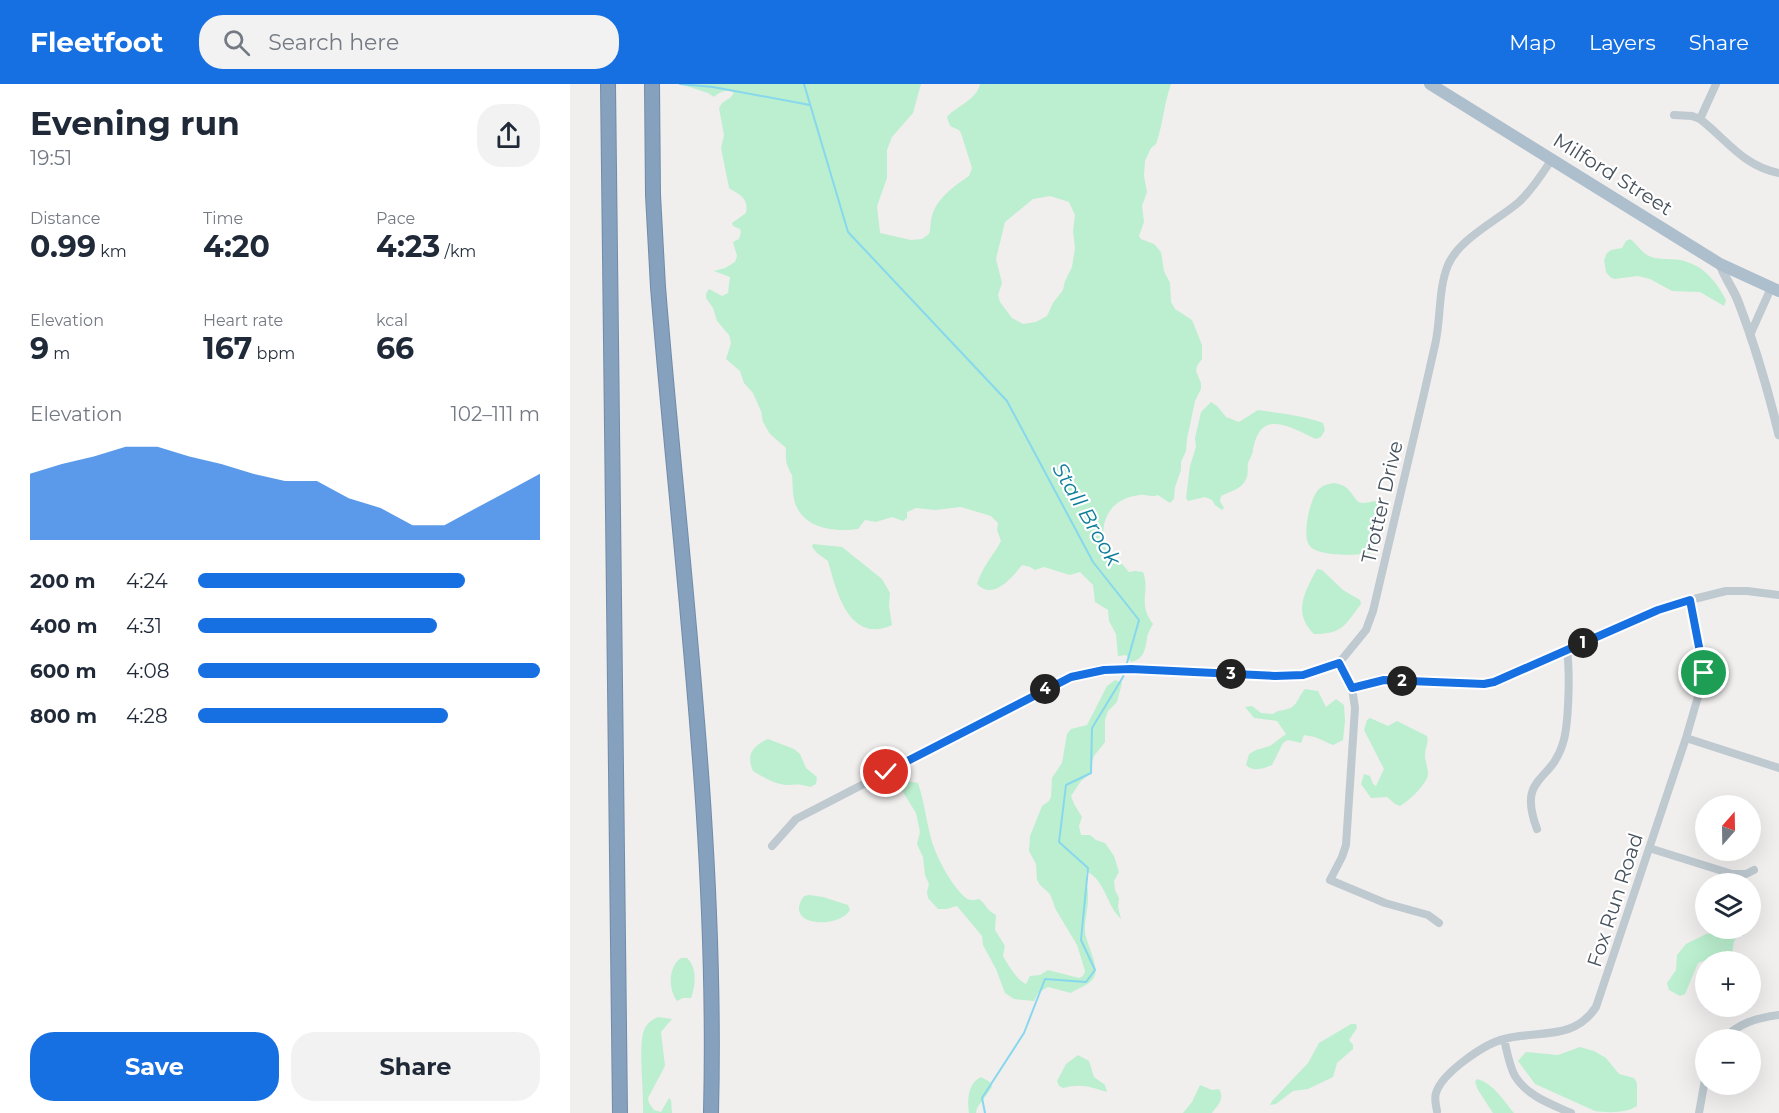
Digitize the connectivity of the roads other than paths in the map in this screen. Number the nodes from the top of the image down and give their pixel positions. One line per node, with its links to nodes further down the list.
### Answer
1 (608, 84): 30 (highway)
2 (653, 84): 31 (highway)
3 (1430, 84): 7 (main road, Milford Street)
4 (1716, 84): 6 (street)
5 (1674, 115): 6 (street)
6 (1700, 119): 8 (street)
7 (1552, 159): 9 (main road, Milford Street); 16 (street, Trotter Drive)
8 (1779, 173)
9 (1720, 264): 10 (main road, Milford Street); 11 (street)
10 (1775, 289): 11 (street)
11 (1750, 335): 12 (street)
12 (1779, 435)
13 (1779, 595): 14 (street)
14 (1690, 600): 15 (street); 18 (street, Fox Run Road)
15 (1567, 651): 17 (street); 20 (street)
16 (1339, 663): 17 (street); 21 (street)
17 (1352, 688): 24 (street)
18 (1686, 738): 19 (street); 22 (street, Fox Run Road)
19 (1779, 768)
20 (1537, 829)
21 (772, 846)
22 (1649, 848): 23 (street); 27 (street, Fox Run Road)
23 (1754, 870)
24 (1439, 923)
25 (1779, 1015): 26 (street)
26 (1735, 1029)
27 (1504, 1039): 29 (street, Fox Run Road); 32 (street)
28 (1702, 1095): 33 (street)
29 (1437, 1111)
30 (620, 1113)
31 (711, 1113)
32 (1571, 1113)
33 (1699, 1113)

